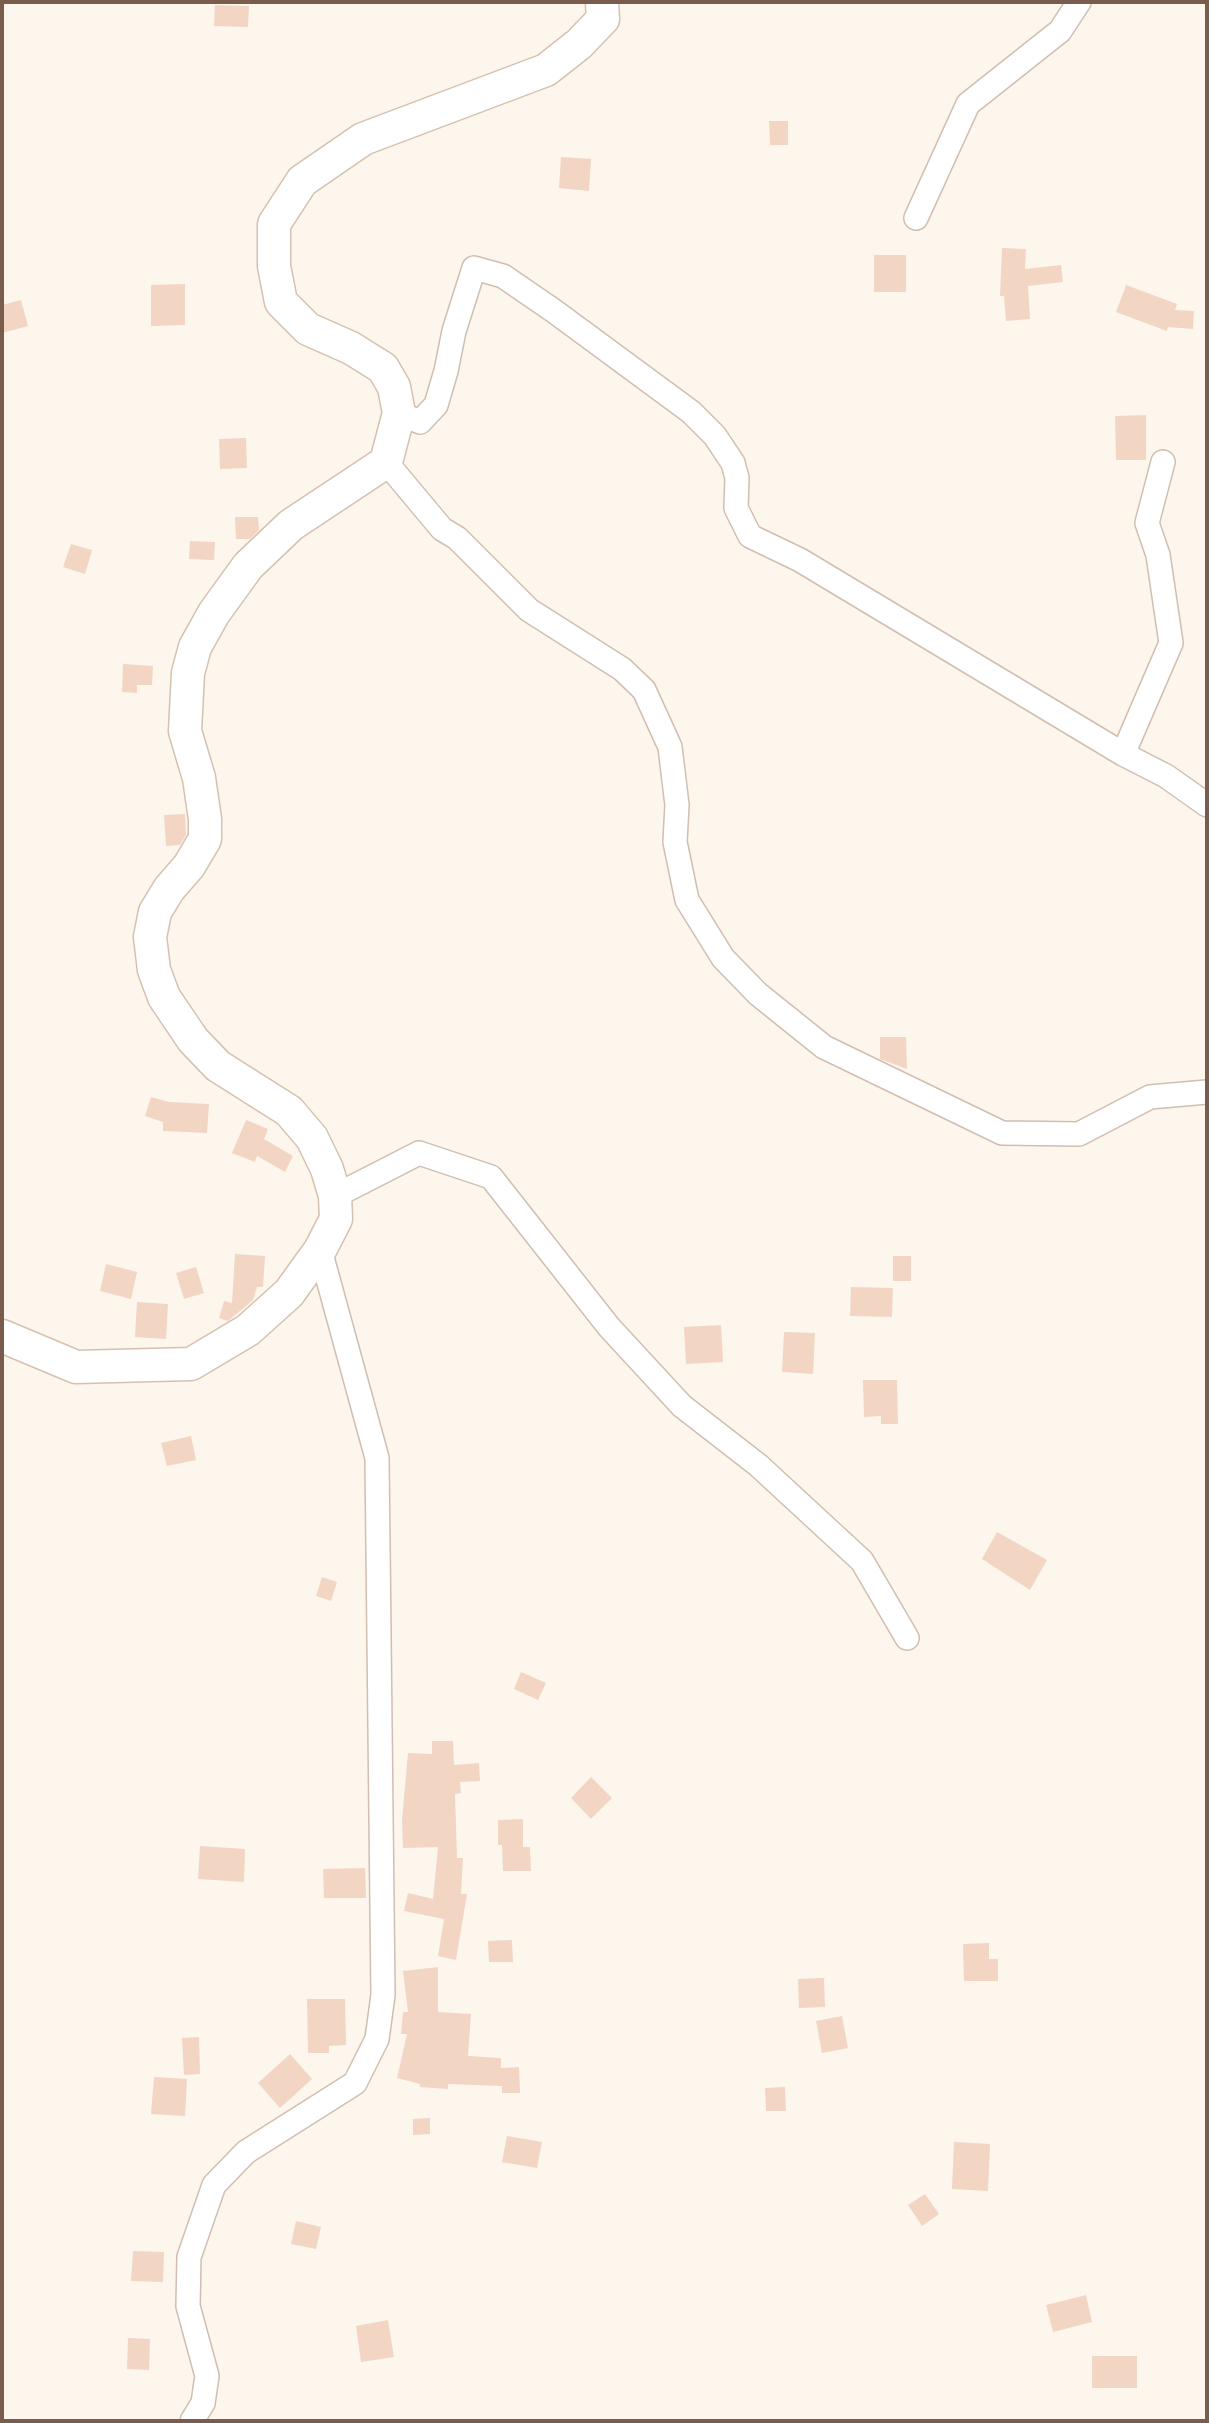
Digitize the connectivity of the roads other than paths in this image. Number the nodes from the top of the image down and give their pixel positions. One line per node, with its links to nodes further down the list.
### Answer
1 (603, 2): 4 (main road)
2 (1079, 2): 3 (street)
3 (916, 218)
4 (399, 413): 5 (main road); 7 (street)
5 (386, 462): 9 (street); 10 (main road)
6 (1163, 462): 7 (street)
7 (1123, 754): 8 (street)
8 (1207, 805)
9 (1207, 1091)
10 (335, 1196): 11 (main road); 13 (street)
11 (320, 1250): 12 (main road); 14 (street)
12 (2, 1336)
13 (907, 1638)
14 (192, 2421)

